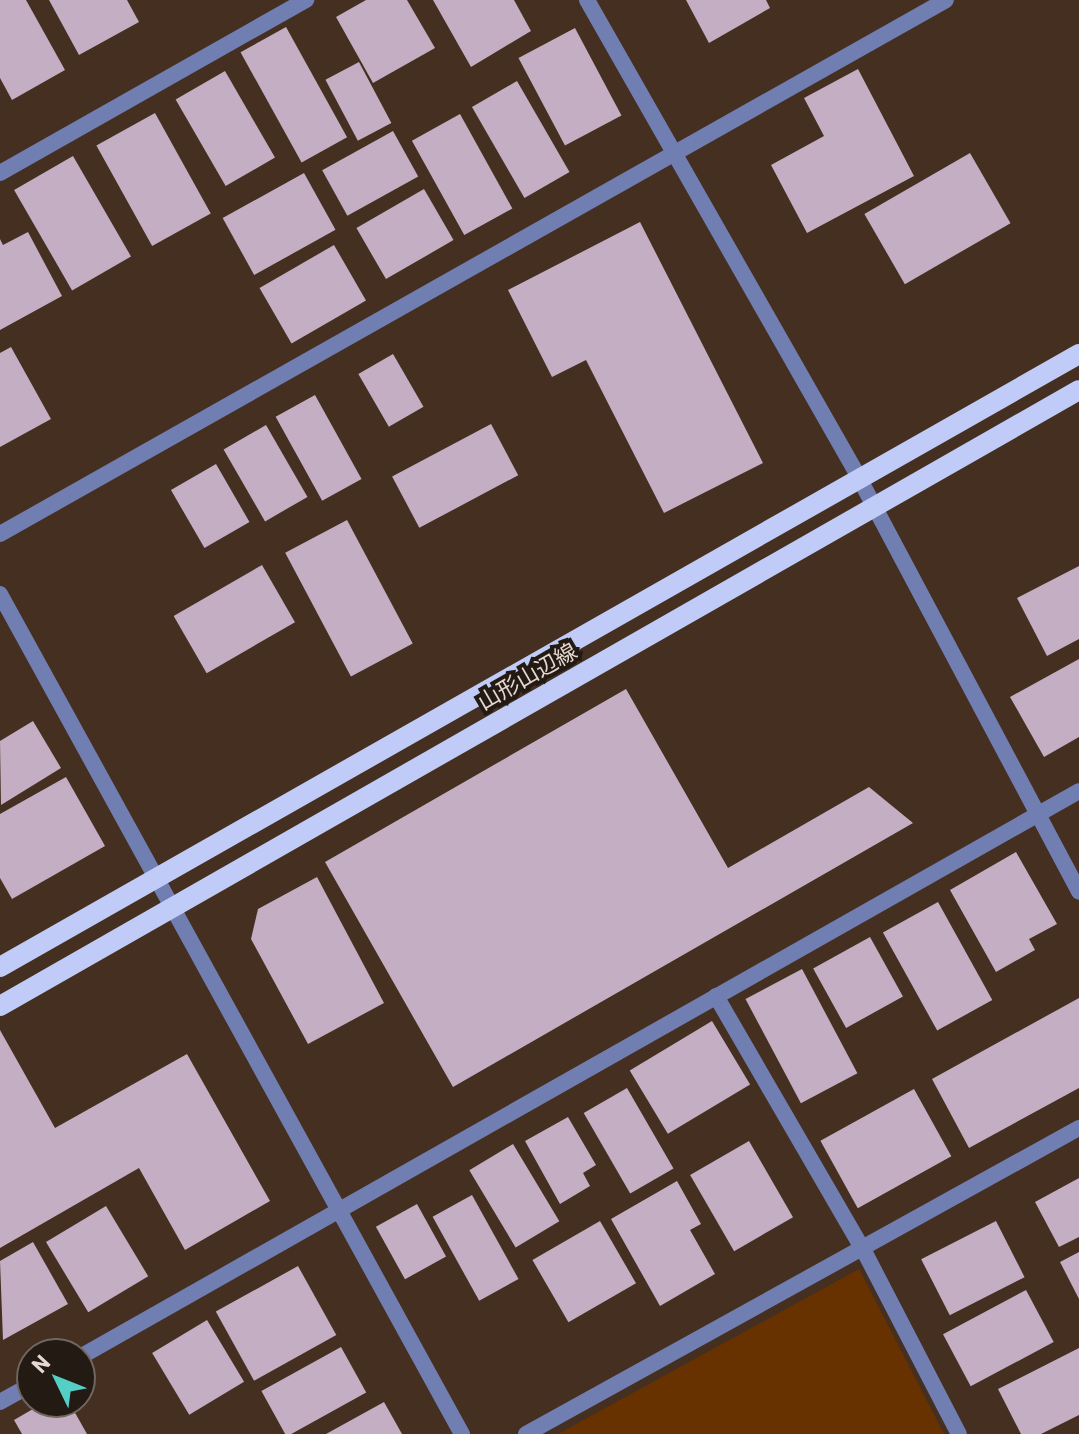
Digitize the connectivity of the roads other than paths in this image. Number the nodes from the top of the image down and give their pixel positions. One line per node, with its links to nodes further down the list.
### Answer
1 (306, 0): 5 (street)
2 (587, 0): 4 (street)
3 (946, 0): 4 (street)
4 (674, 154): 8 (street); 10 (street)
5 (0, 173)
6 (1079, 354): 8 (main road, 山形山辺線)
7 (1079, 390): 9 (main road, 山形山辺線)
8 (857, 474): 9 (street); 14 (main road, 山形山辺線)
9 (871, 505): 13 (street); 16 (main road, 山形山辺線)
10 (0, 534)
11 (0, 594): 14 (street)
12 (1079, 791): 13 (street)
13 (1041, 811): 15 (street); 18 (street)
14 (154, 880): 16 (street); 17 (main road, 山形山辺線)
15 (1079, 892)
16 (171, 909): 19 (main road, 山形山辺線); 21 (street)
17 (0, 967)
18 (716, 996): 21 (street); 22 (street)
19 (0, 1006)
20 (1079, 1128): 22 (street)
21 (339, 1210): 23 (street); 24 (street)
22 (864, 1251): 25 (street); 26 (street)
23 (96, 1348)
24 (462, 1434)
25 (526, 1434)
26 (959, 1434)

